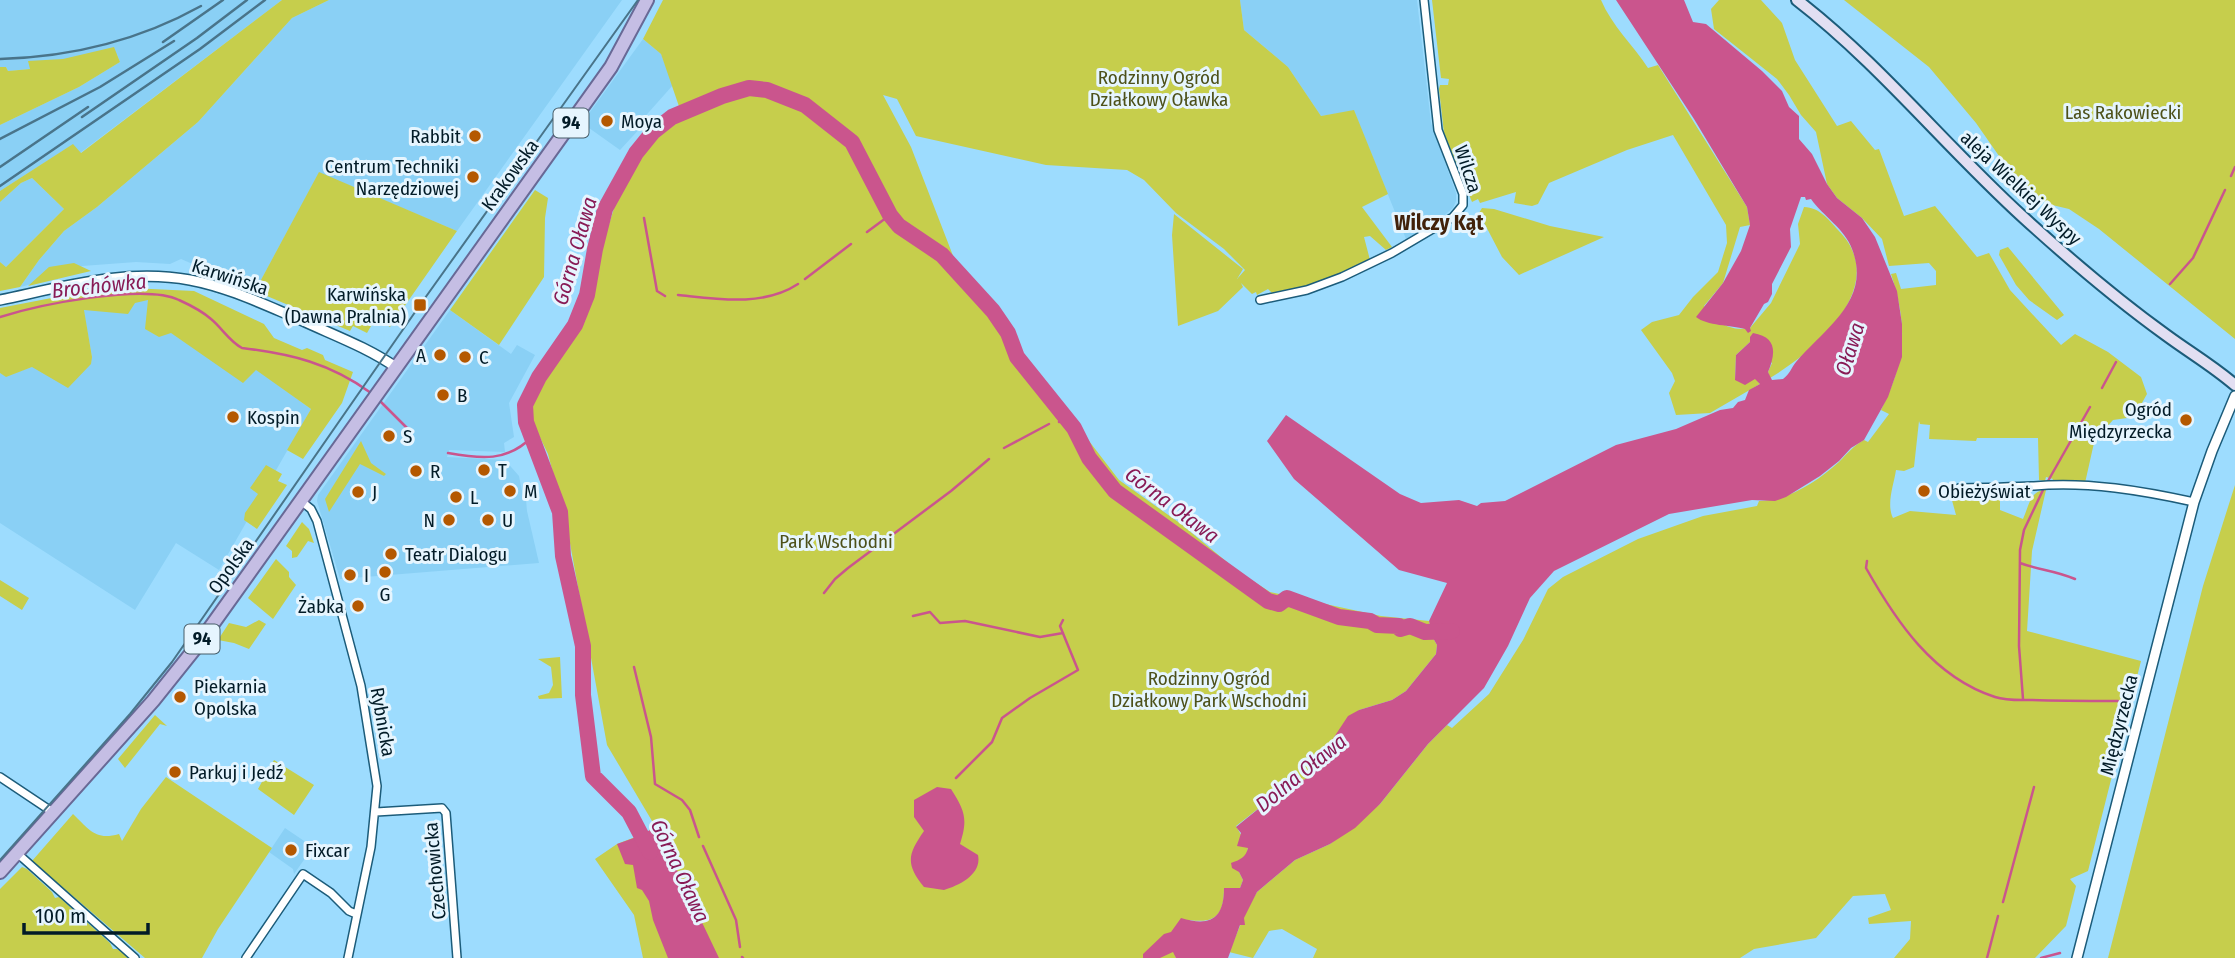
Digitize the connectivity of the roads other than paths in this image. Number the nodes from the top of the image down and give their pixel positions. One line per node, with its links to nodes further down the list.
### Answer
1 (648, 0): 6 (main road, Krakowska / 94)
2 (1424, 0): 5 (street, Wilcza)
3 (1797, 0): 7 (main road, aleja Wielkiej Wyspy)
4 (0, 300): 6 (street, Karwińska)
5 (1260, 300)
6 (397, 368): 10 (main road, Opolska / 94)
7 (2235, 385)
8 (2235, 396): 11 (street, Międzyrzecka)
9 (1959, 488): 11 (street)
10 (301, 501): 13 (street, Rybnicka); 14 (main road, Opolska / 94)
11 (2194, 502): 22 (street, Międzyrzecka)
12 (0, 777): 14 (street)
13 (376, 812): 17 (street, Rybnicka); 21 (street, Czechowicka)
14 (54, 813): 15 (main road, Opolska / 94)
15 (17, 853): 16 (main road, Opolska / 94); 18 (street)
16 (0, 872)
17 (356, 914): 19 (street); 20 (street, Rybnicka)
18 (135, 958)
19 (246, 958)
20 (348, 958)
21 (457, 958)
22 (2077, 958)

